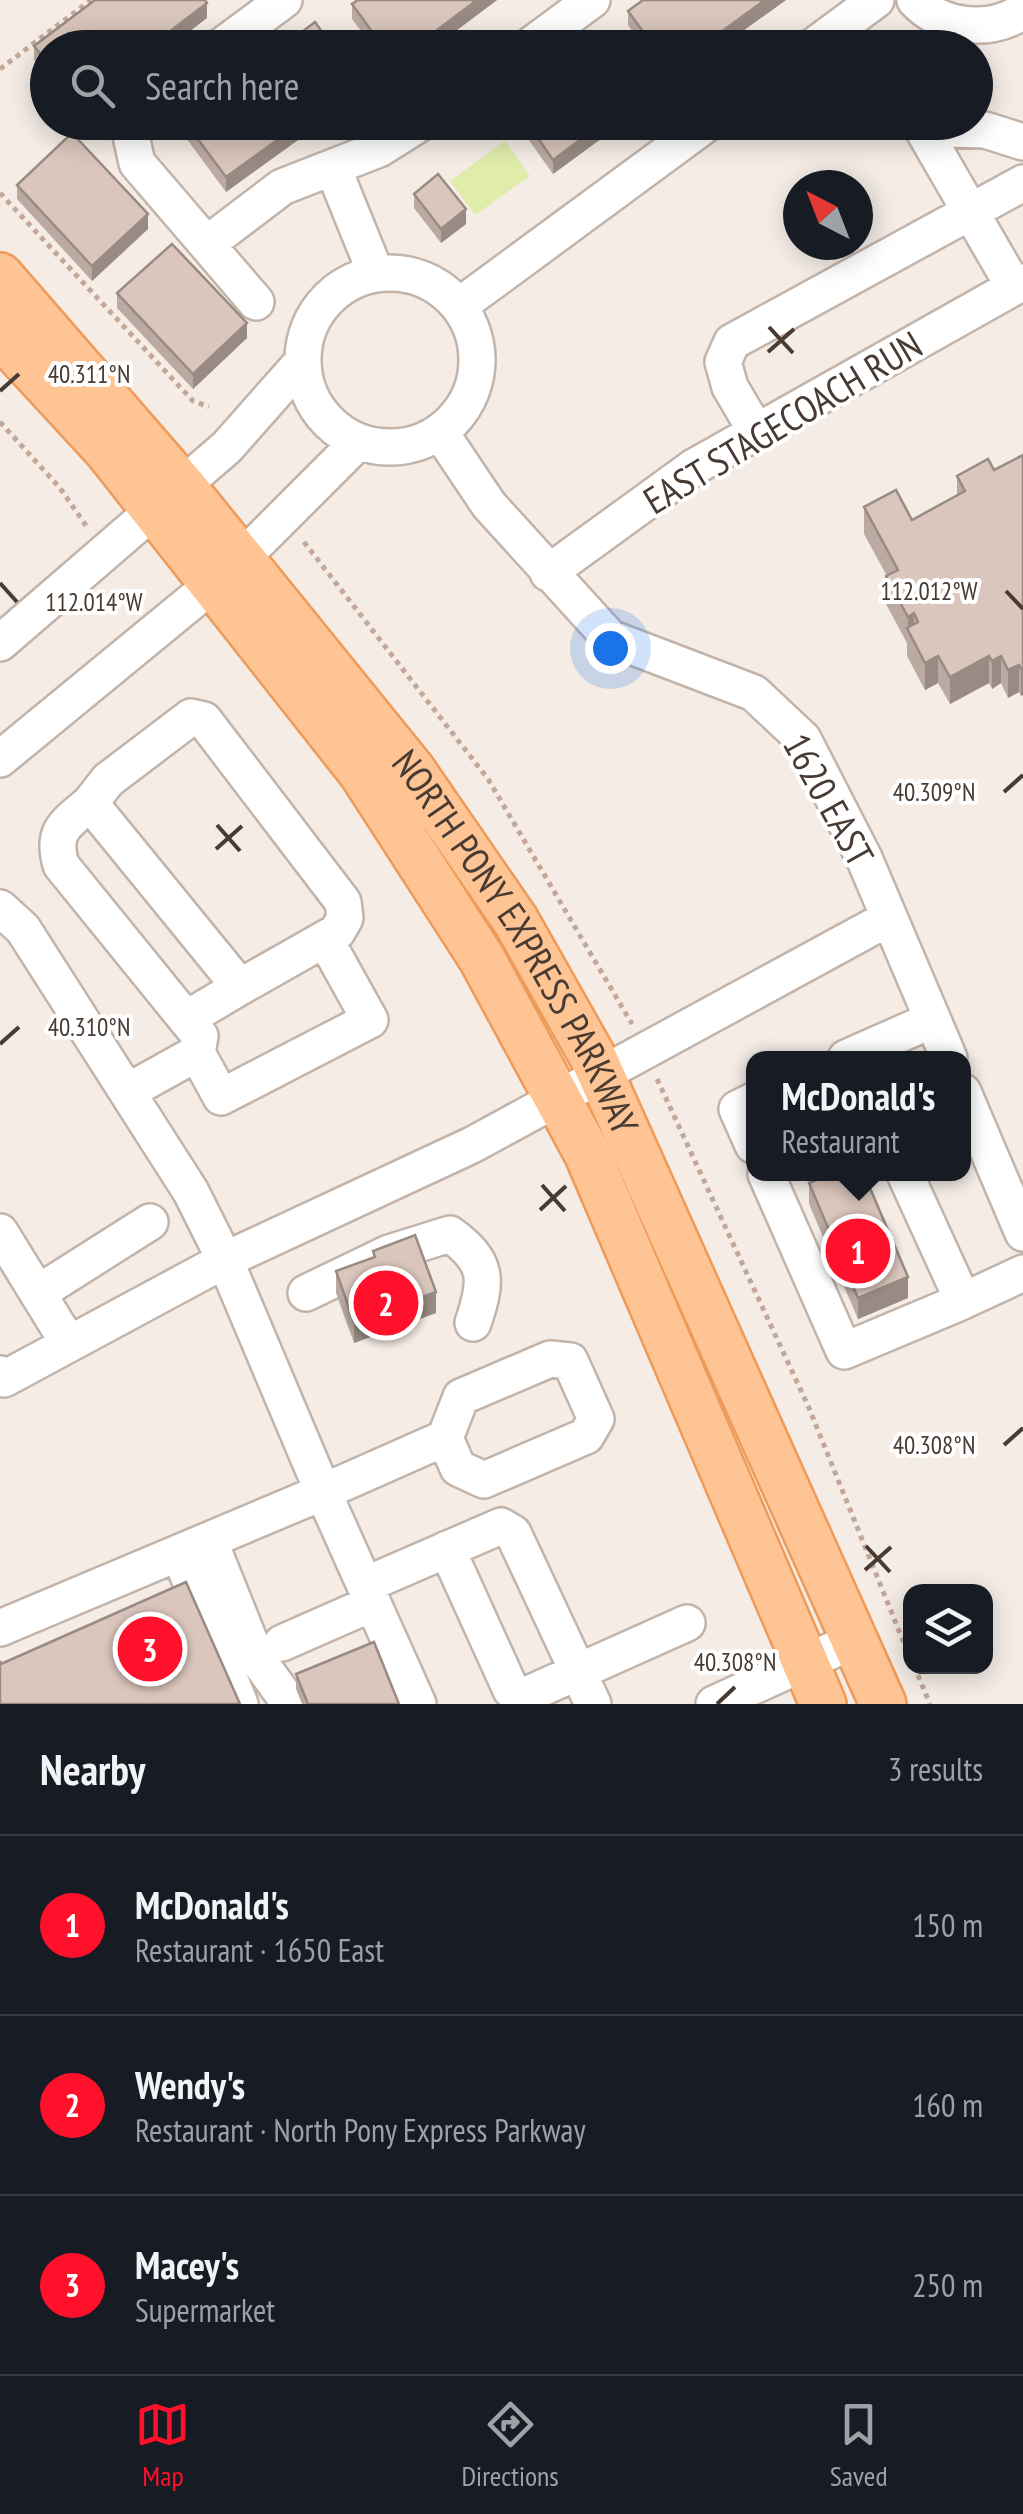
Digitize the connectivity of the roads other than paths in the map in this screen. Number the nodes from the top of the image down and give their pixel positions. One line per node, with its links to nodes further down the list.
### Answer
1 (284, 0): 6 (street)
2 (592, 0): 7 (street)
3 (876, 0): 8 (street)
4 (915, 0): 5 (street)
5 (1023, 11)
6 (243, 30)
7 (551, 30)
8 (836, 30)
9 (993, 133): 14 (street)
10 (134, 140): 18 (street)
11 (393, 140): 15 (street)
12 (685, 140): 23 (street)
13 (929, 140): 17 (street)
14 (1023, 142)
15 (333, 168): 18 (street); 19 (street)
16 (1023, 183): 17 (street)
17 (970, 212): 21 (street); 27 (street)
18 (208, 244): 22 (street)
19 (376, 274): 23 (street); 25 (street)
20 (0, 276): 29 (main road, NORTH PONY EXPRESS PARKWAY)
21 (1018, 284): 27 (street, EAST STAGECOACH RUN)
22 (256, 302)
23 (459, 306): 26 (street)
24 (0, 334): 29 (main road, NORTH PONY EXPRESS PARKWAY)
25 (302, 361): 28 (street); 29 (street)
26 (440, 432): 28 (street); 31 (street, 1620 EAST)
27 (757, 432): 31 (street, EAST STAGECOACH RUN)
28 (358, 442): 30 (street)
29 (169, 499): 30 (main road, NORTH PONY EXPRESS PARKWAY); 32 (street)
30 (228, 571): 33 (street); 44 (main road, NORTH PONY EXPRESS PARKWAY); 46 (main road, NORTH PONY EXPRESS PARKWAY)
31 (548, 573): 36 (street, 1620 EAST)
32 (0, 642)
33 (0, 758)
34 (90, 803): 37 (street); 38 (street); 39 (street)
35 (0, 908): 45 (street)
36 (889, 918): 40 (street, 1620 EAST); 44 (street)
37 (325, 938): 38 (street); 43 (street)
38 (240, 987): 39 (street)
39 (186, 1018): 43 (street)
40 (932, 1020): 41 (street); 42 (street, 1620 EAST)
41 (866, 1051)
42 (946, 1051)
43 (198, 1053): 45 (street)
44 (600, 1074): 46 (street); 70 (main road, NORTH PONY EXPRESS PARKWAY)
45 (127, 1092): 55 (street)
46 (557, 1098): 55 (street); 72 (main road, NORTH PONY EXPRESS PARKWAY)
47 (746, 1104): 49 (street)
48 (971, 1111): 54 (street)
49 (746, 1129)
50 (769, 1181): 59 (street)
51 (908, 1181): 59 (street)
52 (150, 1222): 57 (street)
53 (0, 1232): 57 (street)
54 (1023, 1234)
55 (225, 1260): 61 (street); 64 (street)
56 (1023, 1273): 59 (street)
57 (38, 1293): 61 (street)
58 (306, 1293): 60 (street)
59 (962, 1301)
60 (472, 1322)
61 (69, 1344): 62 (street)
62 (0, 1374)
63 (445, 1438): 64 (street)
64 (323, 1492): 65 (street); 67 (street)
65 (194, 1546): 69 (street); 74 (street); 75 (street)
66 (447, 1549): 67 (street); 73 (street); 73 (street)
67 (369, 1594): 71 (street); 76 (street)
68 (687, 1623): 73 (street)
69 (0, 1628)
70 (855, 1640): 72 (street); 79 (main road, NORTH PONY EXPRESS PARKWAY)
71 (282, 1643)
72 (805, 1662): 77 (street); 78 (main road, NORTH PONY EXPRESS PARKWAY)
73 (586, 1688)
74 (240, 1704)
75 (290, 1704)
76 (418, 1704)
77 (714, 1704)
78 (823, 1704)
79 (883, 1704)

